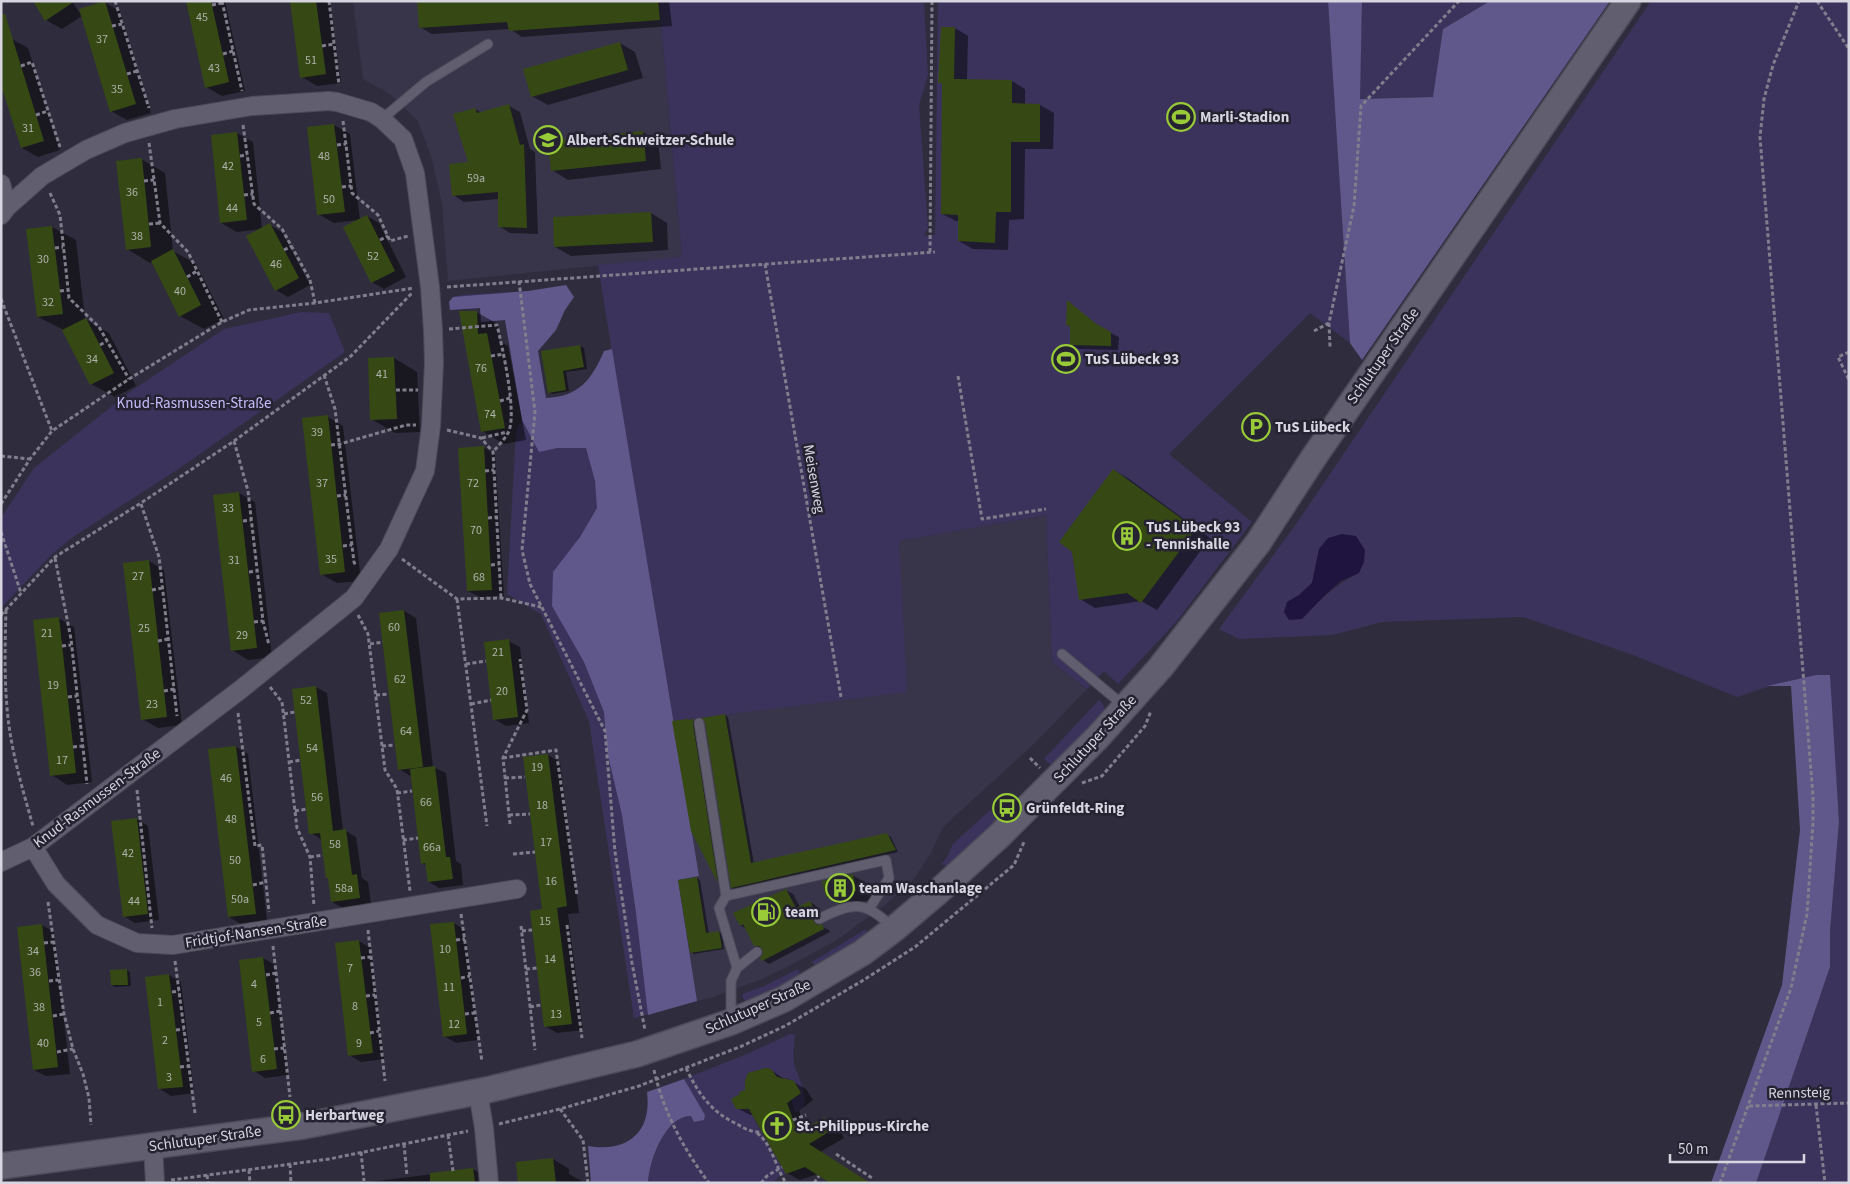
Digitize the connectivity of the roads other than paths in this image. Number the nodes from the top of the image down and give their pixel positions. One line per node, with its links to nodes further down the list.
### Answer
1 (1628, 1): 7 (main road, Schlutuper Straße)
2 (488, 44): 3 (lane)
3 (382, 119): 5 (street, Knud-Rasmussen-Straße); 9 (street, Knud-Rasmussen-Straße)
4 (1, 184): 5 (street)
5 (4, 211)
6 (1062, 654): 7 (lane)
7 (1125, 707): 15 (main road, Schlutuper Straße)
8 (699, 723): 12 (lane)
9 (33, 847): 10 (street, Knud-Rasmussen-Straße); 11 (street, Fridtjof-Nansen-Straße)
10 (1, 862)
11 (517, 890)
12 (726, 896): 13 (lane); 17 (lane)
13 (869, 908): 14 (lane); 15 (lane)
14 (819, 919)
15 (894, 929): 18 (main road, Schlutuper Straße)
16 (757, 952): 17 (lane)
17 (738, 968): 18 (lane)
18 (731, 1022): 19 (main road, Schlutuper Straße)
19 (478, 1092): 20 (main road, Schlutuper Straße); 23 (street)
20 (153, 1146): 21 (main road, Schlutuper Straße); 22 (street)
21 (1, 1166)
22 (155, 1183)
23 (489, 1183)

